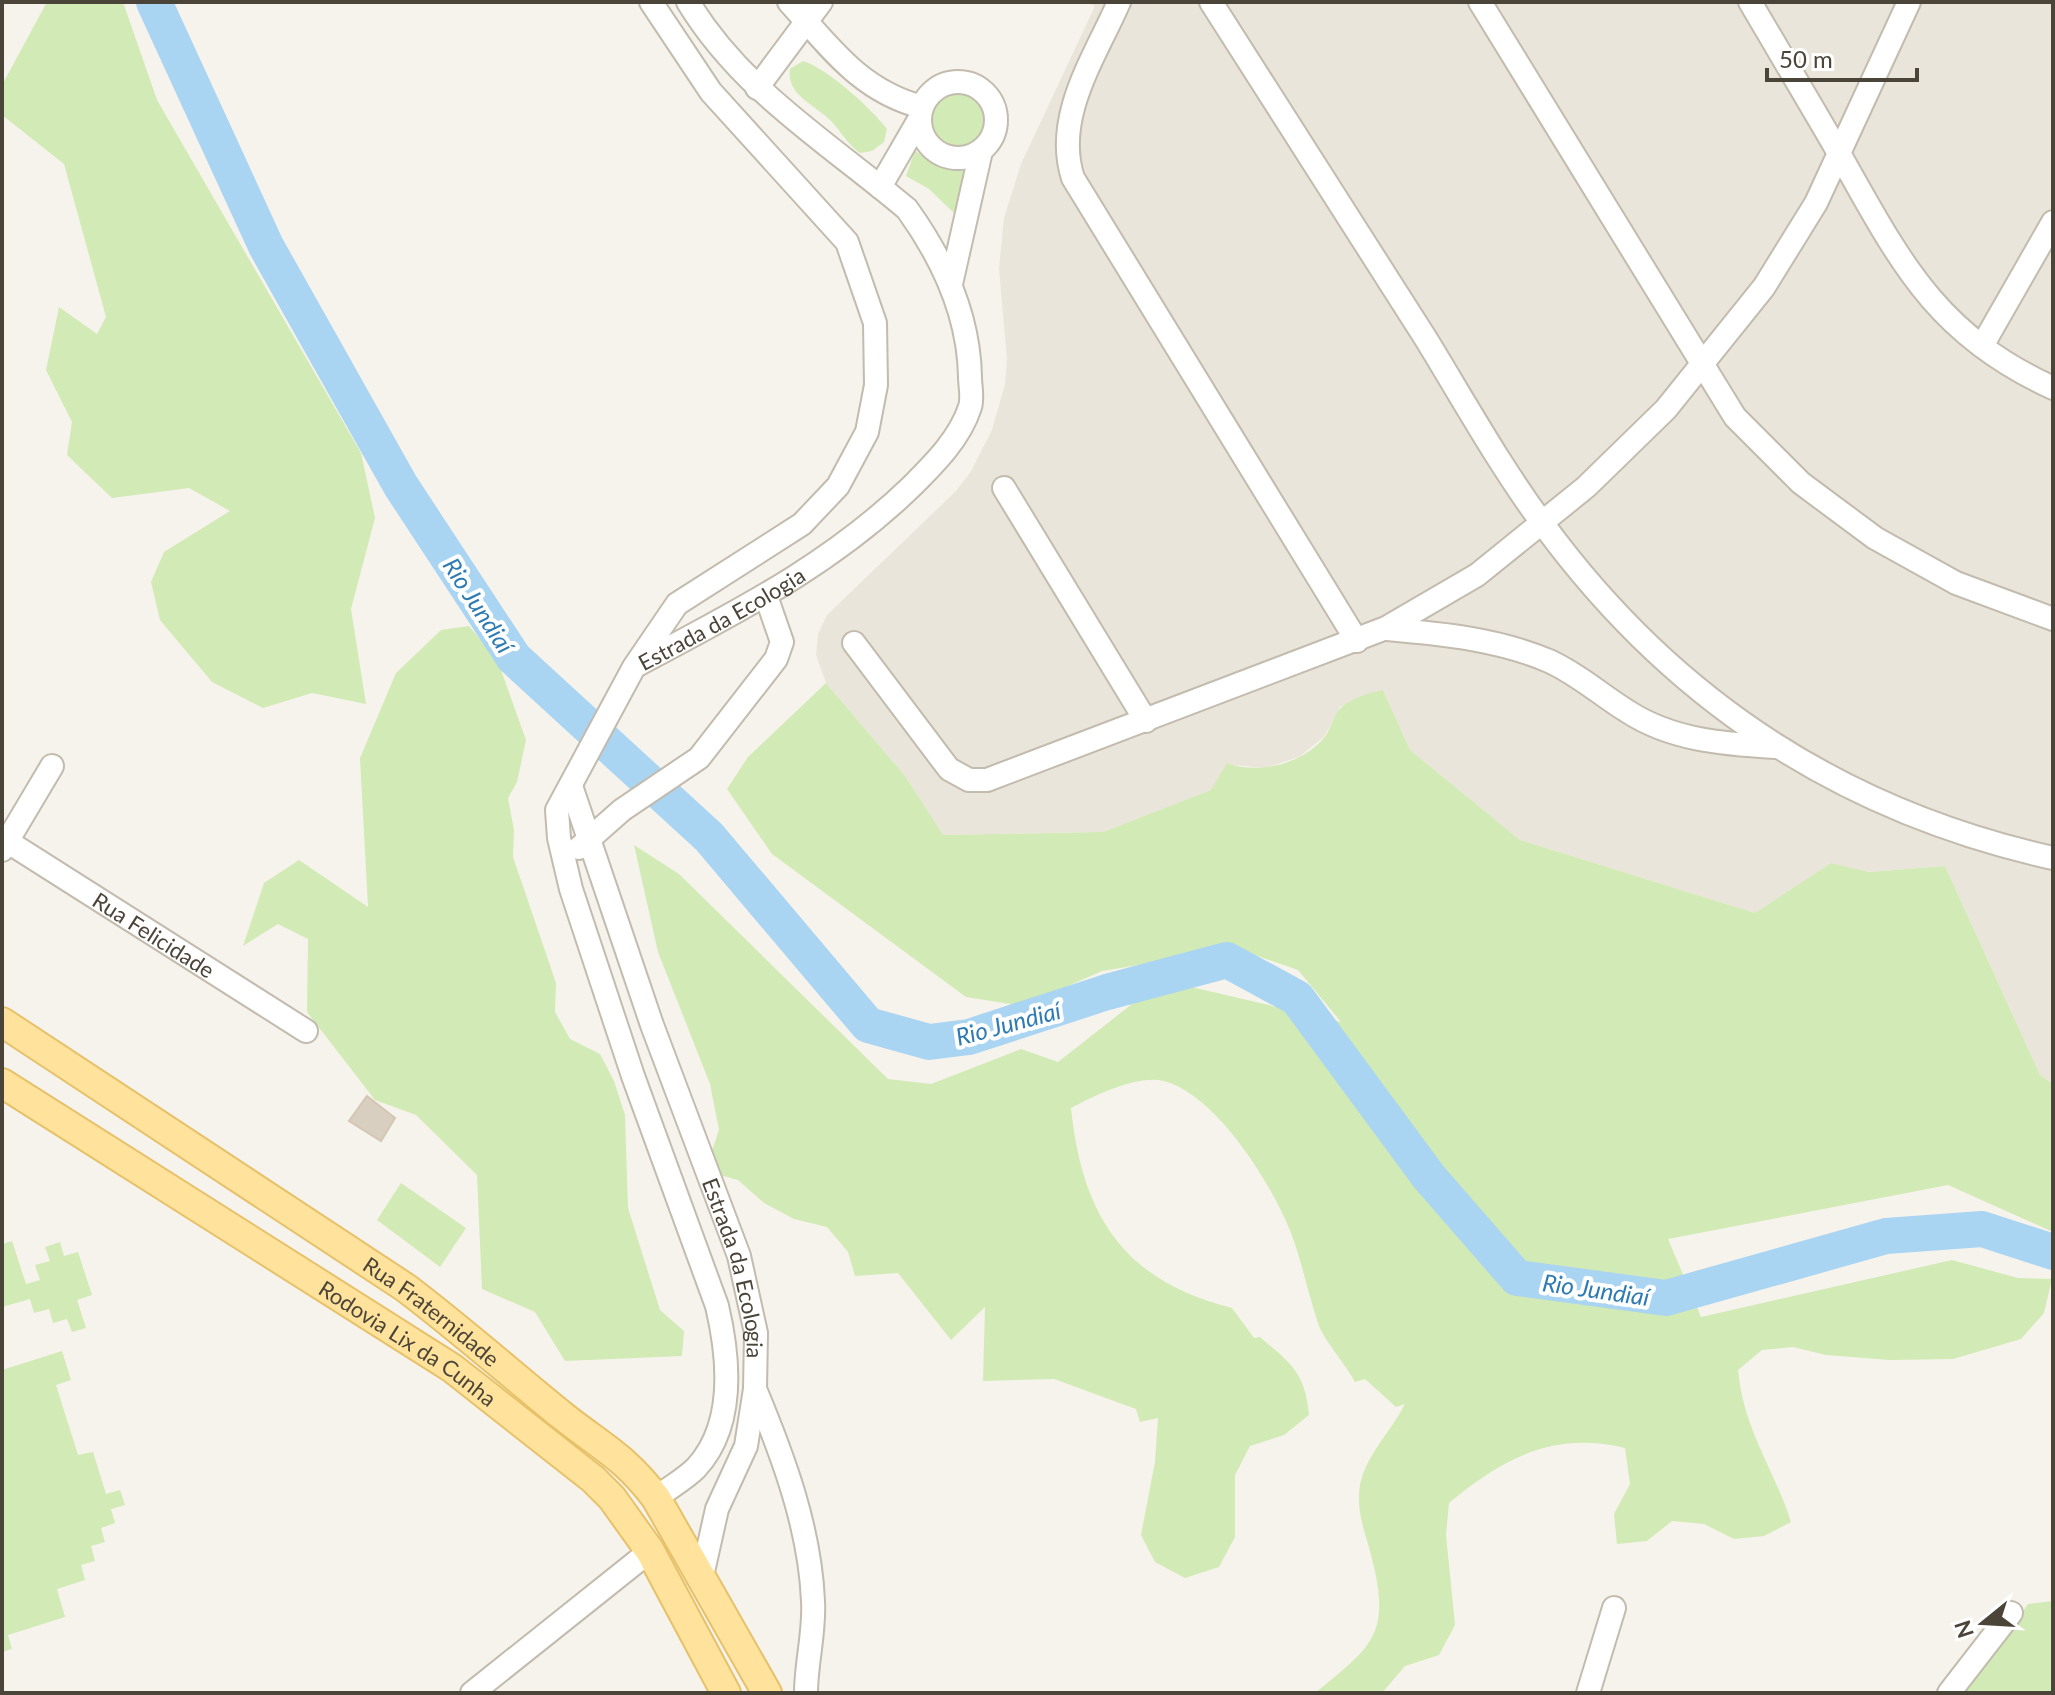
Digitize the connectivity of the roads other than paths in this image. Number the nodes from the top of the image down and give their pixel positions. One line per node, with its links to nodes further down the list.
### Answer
1 (651, 2): 28 (street, Estrada da Ecologia)
2 (688, 2): 11 (street, Estrada da Ecologia)
3 (789, 2): 10 (street)
4 (821, 2): 10 (street)
5 (1119, 2): 26 (street)
6 (1211, 2): 22 (street)
7 (1480, 2): 19 (street)
8 (1750, 2): 14 (street)
9 (1909, 2): 14 (street)
10 (808, 23): 11 (street); 12 (street)
11 (757, 88): 15 (street, Estrada da Ecologia)
12 (921, 112): 13 (street); 13 (street); 15 (street)
13 (981, 151): 17 (street)
14 (1840, 155): 18 (street); 19 (street)
15 (880, 187): 17 (street, Estrada da Ecologia)
16 (2053, 222): 18 (street)
17 (951, 284): 23 (street, Estrada da Ecologia)
18 (1982, 346): 20 (street)
19 (1703, 366): 22 (street); 24 (street)
20 (2053, 388)
21 (1004, 488): 29 (street)
22 (1542, 523): 25 (street); 30 (street)
23 (766, 596): 28 (street, Estrada da Ecologia); 33 (street)
24 (2053, 619)
25 (1386, 628): 26 (street); 30 (street)
26 (1357, 641): 29 (street)
27 (854, 643): 29 (street)
28 (634, 667): 32 (street)
29 (1146, 721)
30 (1775, 747): 35 (street)
31 (52, 766): 34 (street)
32 (571, 786): 33 (street, Estrada da Ecologia); 36 (street, Estrada da Ecologia)
33 (588, 841): 36 (street); 40 (street, Estrada da Ecologia)
34 (4, 843): 38 (street, Rua Felicidade)
35 (2053, 858)
36 (565, 862): 41 (street, Estrada da Ecologia)
37 (2, 1022): 41 (main road, Rua Fraternidade)
38 (306, 1031)
39 (2, 1083): 42 (main road, Rodovia Lix da Cunha)
40 (755, 1389): 43 (street, Estrada da Ecologia); 49 (street)
41 (656, 1498): 42 (main road); 43 (main road, Rua Fraternidade)
42 (650, 1551): 43 (main road); 46 (street); 47 (main road, Rodovia Lix da Cunha)
43 (702, 1576): 48 (main road, Rua Fraternidade)
44 (1614, 1608): 50 (street)
45 (2011, 1613): 51 (street)
46 (472, 1693)
47 (726, 1693)
48 (767, 1693)
49 (806, 1693)
50 (1588, 1693)
51 (1949, 1693)

